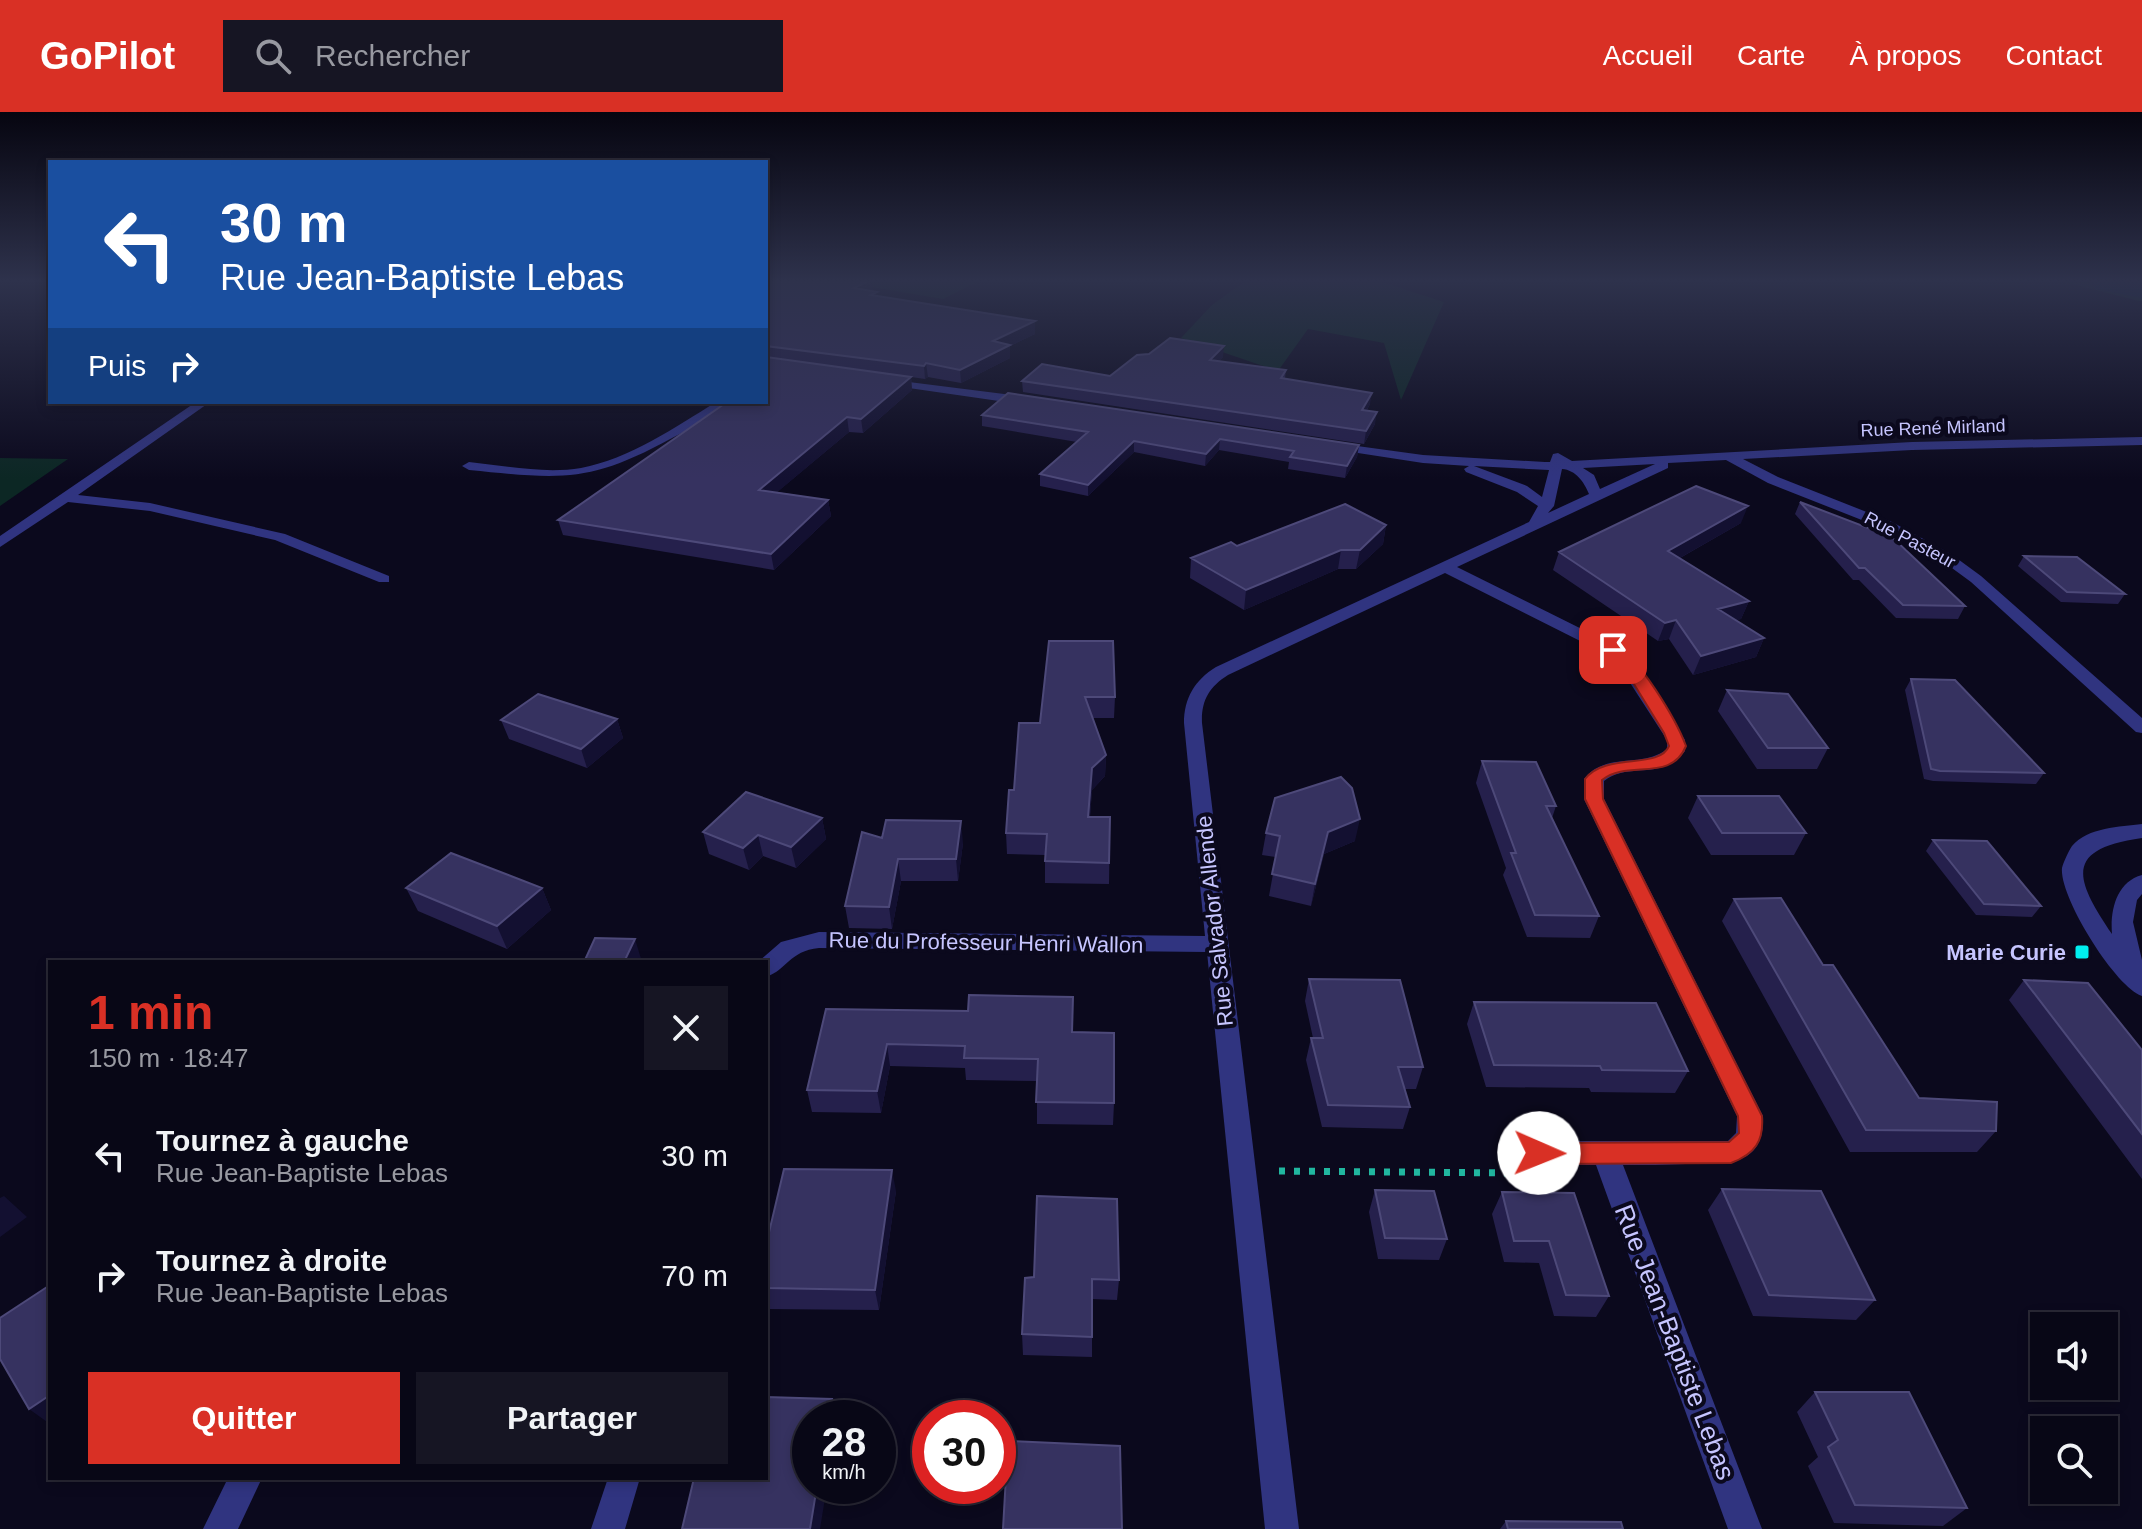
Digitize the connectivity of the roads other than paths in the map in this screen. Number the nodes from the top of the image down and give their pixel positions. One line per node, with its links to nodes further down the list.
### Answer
1 (865, 379): 2 (street)
2 (1037, 402)
3 (201, 404): 13 (street)
4 (721, 404): 10 (street)
5 (2142, 441): 6 (street, Rue René Mirland)
6 (1726, 455): 7 (street, Rue René Mirland); 9 (street, Rue René Mirland); 19 (street, Rue Pasteur)
7 (1674, 460): 11 (street, Rue René Mirland); 12 (street, Rue Salvador Allende)
8 (1444, 461): 9 (street, Rue René Mirland); 9 (street, Rue René Mirland); 14 (street, Rue René Mirland)
9 (1556, 462): 11 (street); 14 (street)
10 (469, 466)
11 (1572, 466): 12 (street)
12 (1597, 497): 15 (street, Rue Salvador Allende)
13 (64, 498): 16 (street); 18 (street)
14 (1547, 506): 15 (street)
15 (1536, 522): 17 (street, Rue Salvador Allende)
16 (0, 543)
17 (1443, 566): 22 (street, Rue Salvador Allende); 26 (street)
18 (384, 579)
19 (2142, 728)
20 (2142, 831): 24 (street)
21 (2142, 882): 24 (street)
22 (1216, 944): 23 (street, Rue du Professeur Henri Wallon); 31 (street, Rue Salvador Allende)
23 (768, 966)
24 (2142, 987)
25 (1539, 1153): 26 (street)
26 (1605, 1154): 32 (street, Rue Jean-Baptiste Lebas)
27 (245, 1480): 29 (street)
28 (623, 1480): 30 (street)
29 (220, 1529)
30 (608, 1529)
31 (1282, 1529)
32 (1745, 1529)

